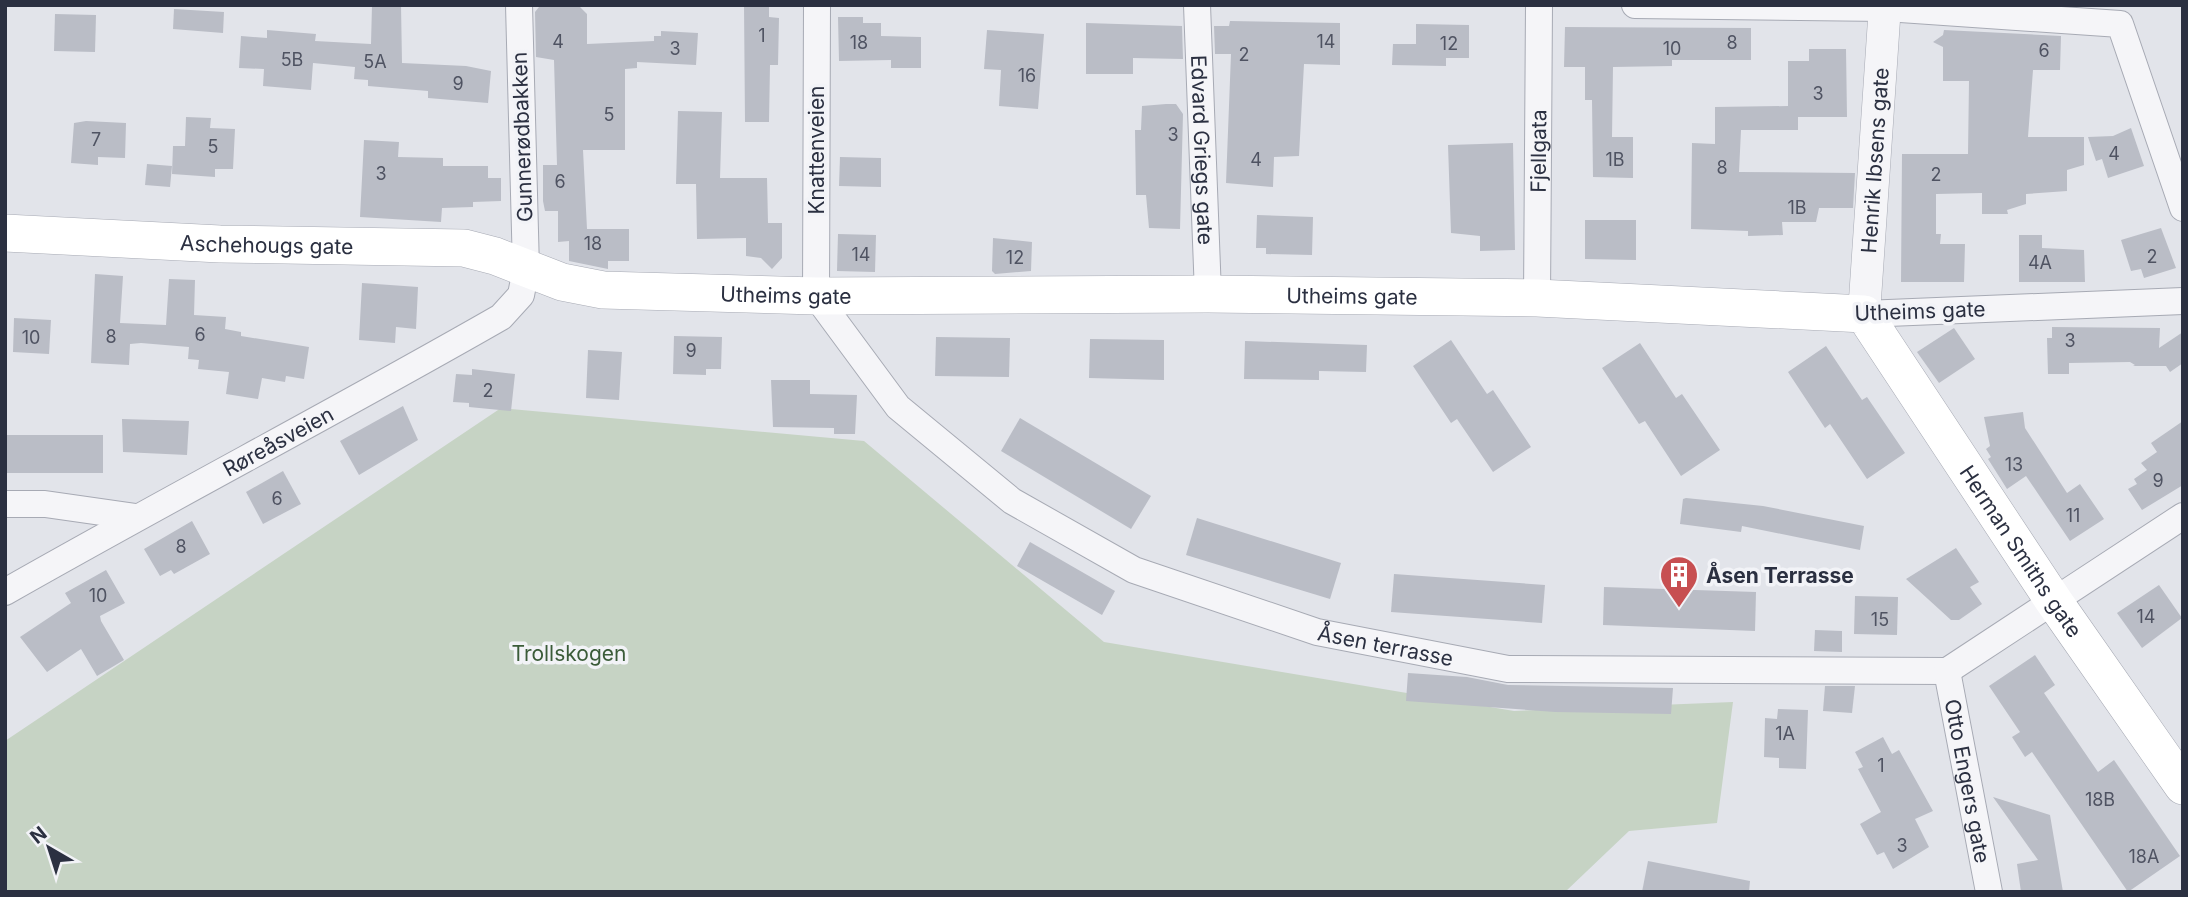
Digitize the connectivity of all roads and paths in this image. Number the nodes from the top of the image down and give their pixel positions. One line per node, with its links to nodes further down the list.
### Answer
1 (519, 5): 9 (street, Gunnerødbakken)
2 (817, 5): 11 (street, Knattenveien)
3 (1197, 5): 10 (street, Edvard Griegs gate)
4 (1539, 5): 12 (street, Fjellgata)
5 (1636, 5): 6 (street)
6 (1886, 6): 7 (street); 14 (street, Henrik Ibsens gate)
7 (2180, 190)
8 (5, 233): 9 (main road, Aschehougs gate)
9 (526, 269): 11 (main road, Utheims gate); 17 (street, Røreåsveien)
10 (1208, 294): 11 (main road, Utheims gate); 12 (main road, Utheims gate)
11 (816, 296): 20 (street, Åsen terrasse)
12 (1537, 298): 14 (main road, Utheims gate)
13 (2183, 301): 14 (street, Utheims gate)
14 (1864, 314): 19 (main road, Herman Smiths gate)
15 (5, 504): 17 (street)
16 (2183, 516): 19 (street)
17 (136, 517): 18 (street, Røreåsveien)
18 (5, 592)
19 (2053, 600): 20 (street); 21 (main road, Herman Smiths gate)
20 (1947, 671): 22 (street, Otto Engers gate)
21 (2183, 786)
22 (1989, 892)

